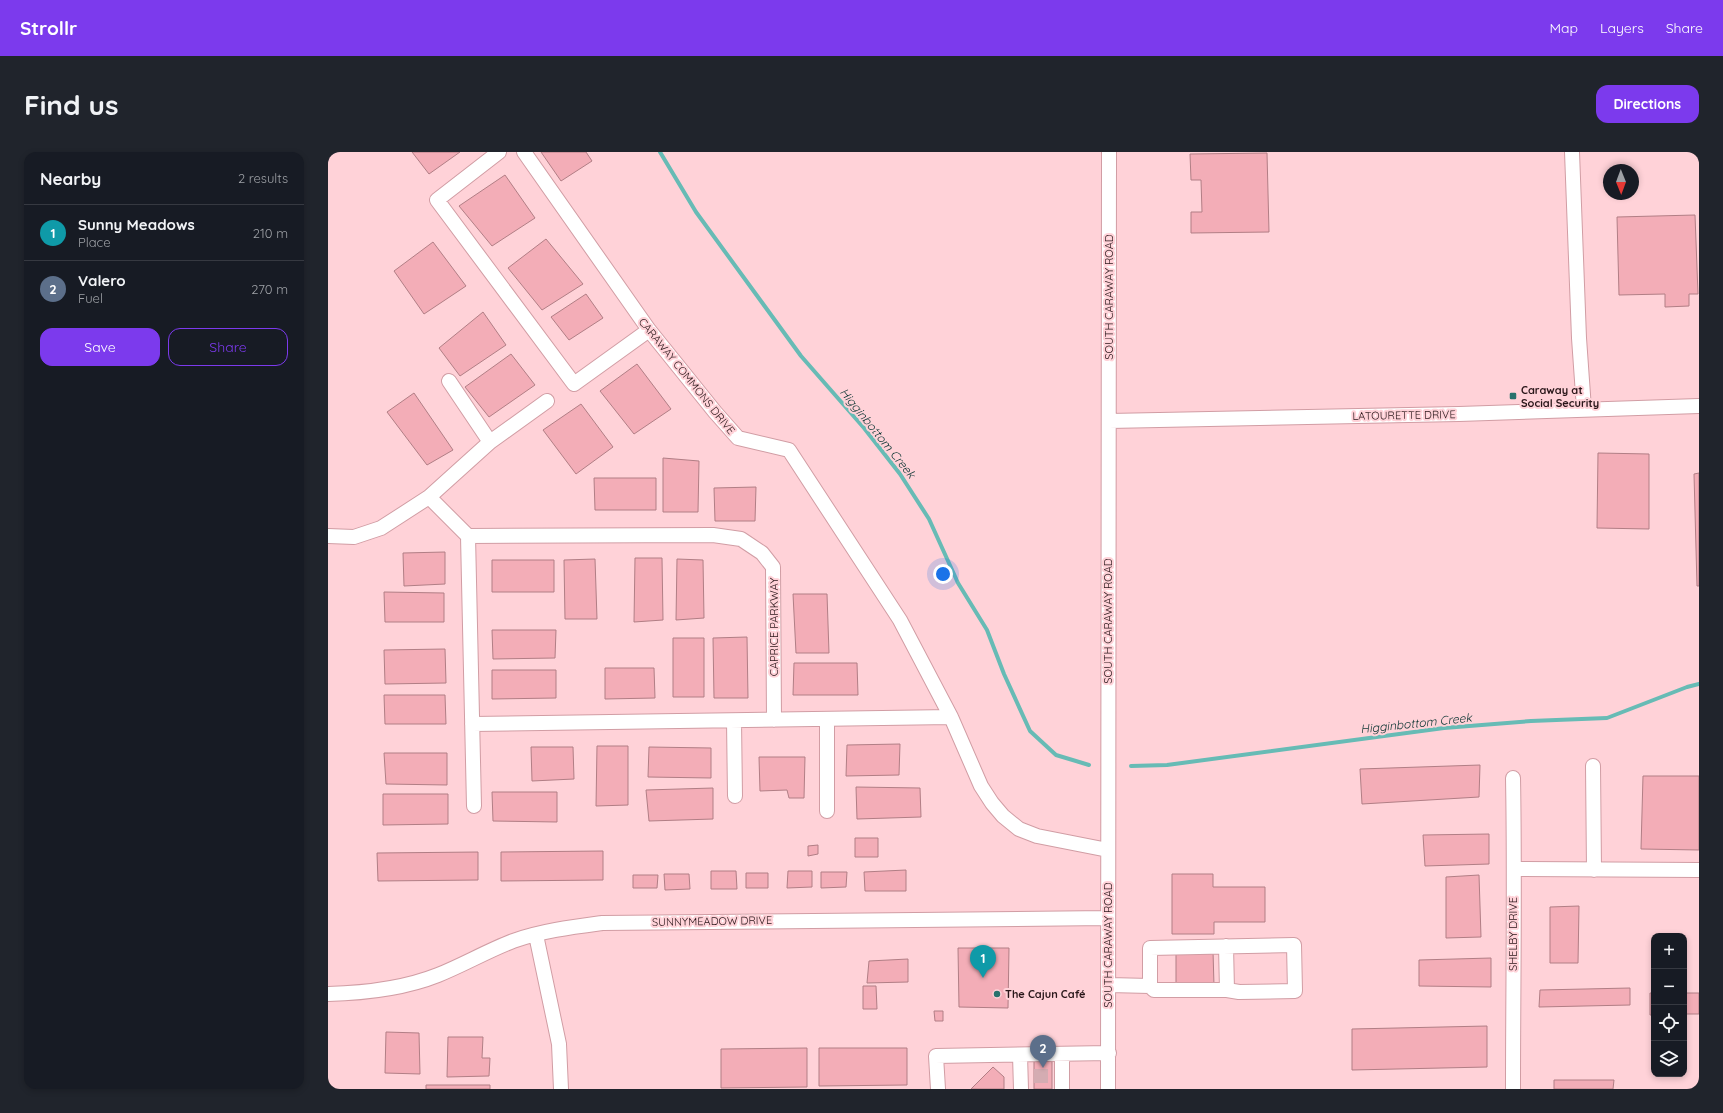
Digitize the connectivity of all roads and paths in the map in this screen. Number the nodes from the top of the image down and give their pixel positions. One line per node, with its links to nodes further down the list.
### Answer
1 (499, 152): 5 (street)
2 (524, 152): 5 (street, CARAWAY COMMONS DRIVE)
3 (1109, 152): 10 (street, SOUTH CARAWAY ROAD)
4 (1572, 152): 9 (street)
5 (649, 330): 15 (street, CARAWAY COMMONS DRIVE)
6 (449, 381): 11 (street)
7 (547, 401): 11 (street)
8 (1699, 406): 9 (street, LATOURETTE DRIVE)
9 (1584, 409): 10 (street, LATOURETTE DRIVE)
10 (1109, 421): 25 (street, SOUTH CARAWAY ROAD)
11 (490, 442): 12 (street)
12 (429, 496): 13 (street); 14 (street)
13 (328, 536)
14 (468, 536): 17 (street, CAPRICE PARKWAY); 19 (street)
15 (951, 717): 16 (street); 25 (street)
16 (827, 719): 17 (street); 24 (street)
17 (774, 720): 18 (street)
18 (734, 721): 19 (street); 22 (street)
19 (472, 724): 23 (street)
20 (1593, 766): 27 (street)
21 (1513, 778): 26 (street, SHELBY DRIVE)
22 (735, 796)
23 (474, 806)
24 (827, 811)
25 (1108, 850): 29 (street, SOUTH CARAWAY ROAD)
26 (1514, 869): 27 (street); 44 (street, SHELBY DRIVE)
27 (1594, 870): 28 (street)
28 (1699, 870)
29 (1108, 918): 30 (street, SUNNYMEADOW DRIVE); 32 (street, SOUTH CARAWAY ROAD)
30 (536, 935): 35 (street, SUNNYMEADOW DRIVE); 41 (street)
31 (1226, 946): 33 (street); 34 (street); 34 (street)
32 (1109, 985): 33 (street); 36 (street, SOUTH CARAWAY ROAD)
33 (1150, 986): 34 (street)
34 (1227, 990)
35 (328, 994)
36 (1109, 1053): 38 (street); 43 (street, SOUTH CARAWAY ROAD)
37 (1020, 1055): 38 (street); 39 (street); 42 (street)
38 (1062, 1055): 40 (street)
39 (1025, 1080)
40 (1059, 1080)
41 (561, 1089)
42 (938, 1089)
43 (1108, 1089)
44 (1513, 1089)

